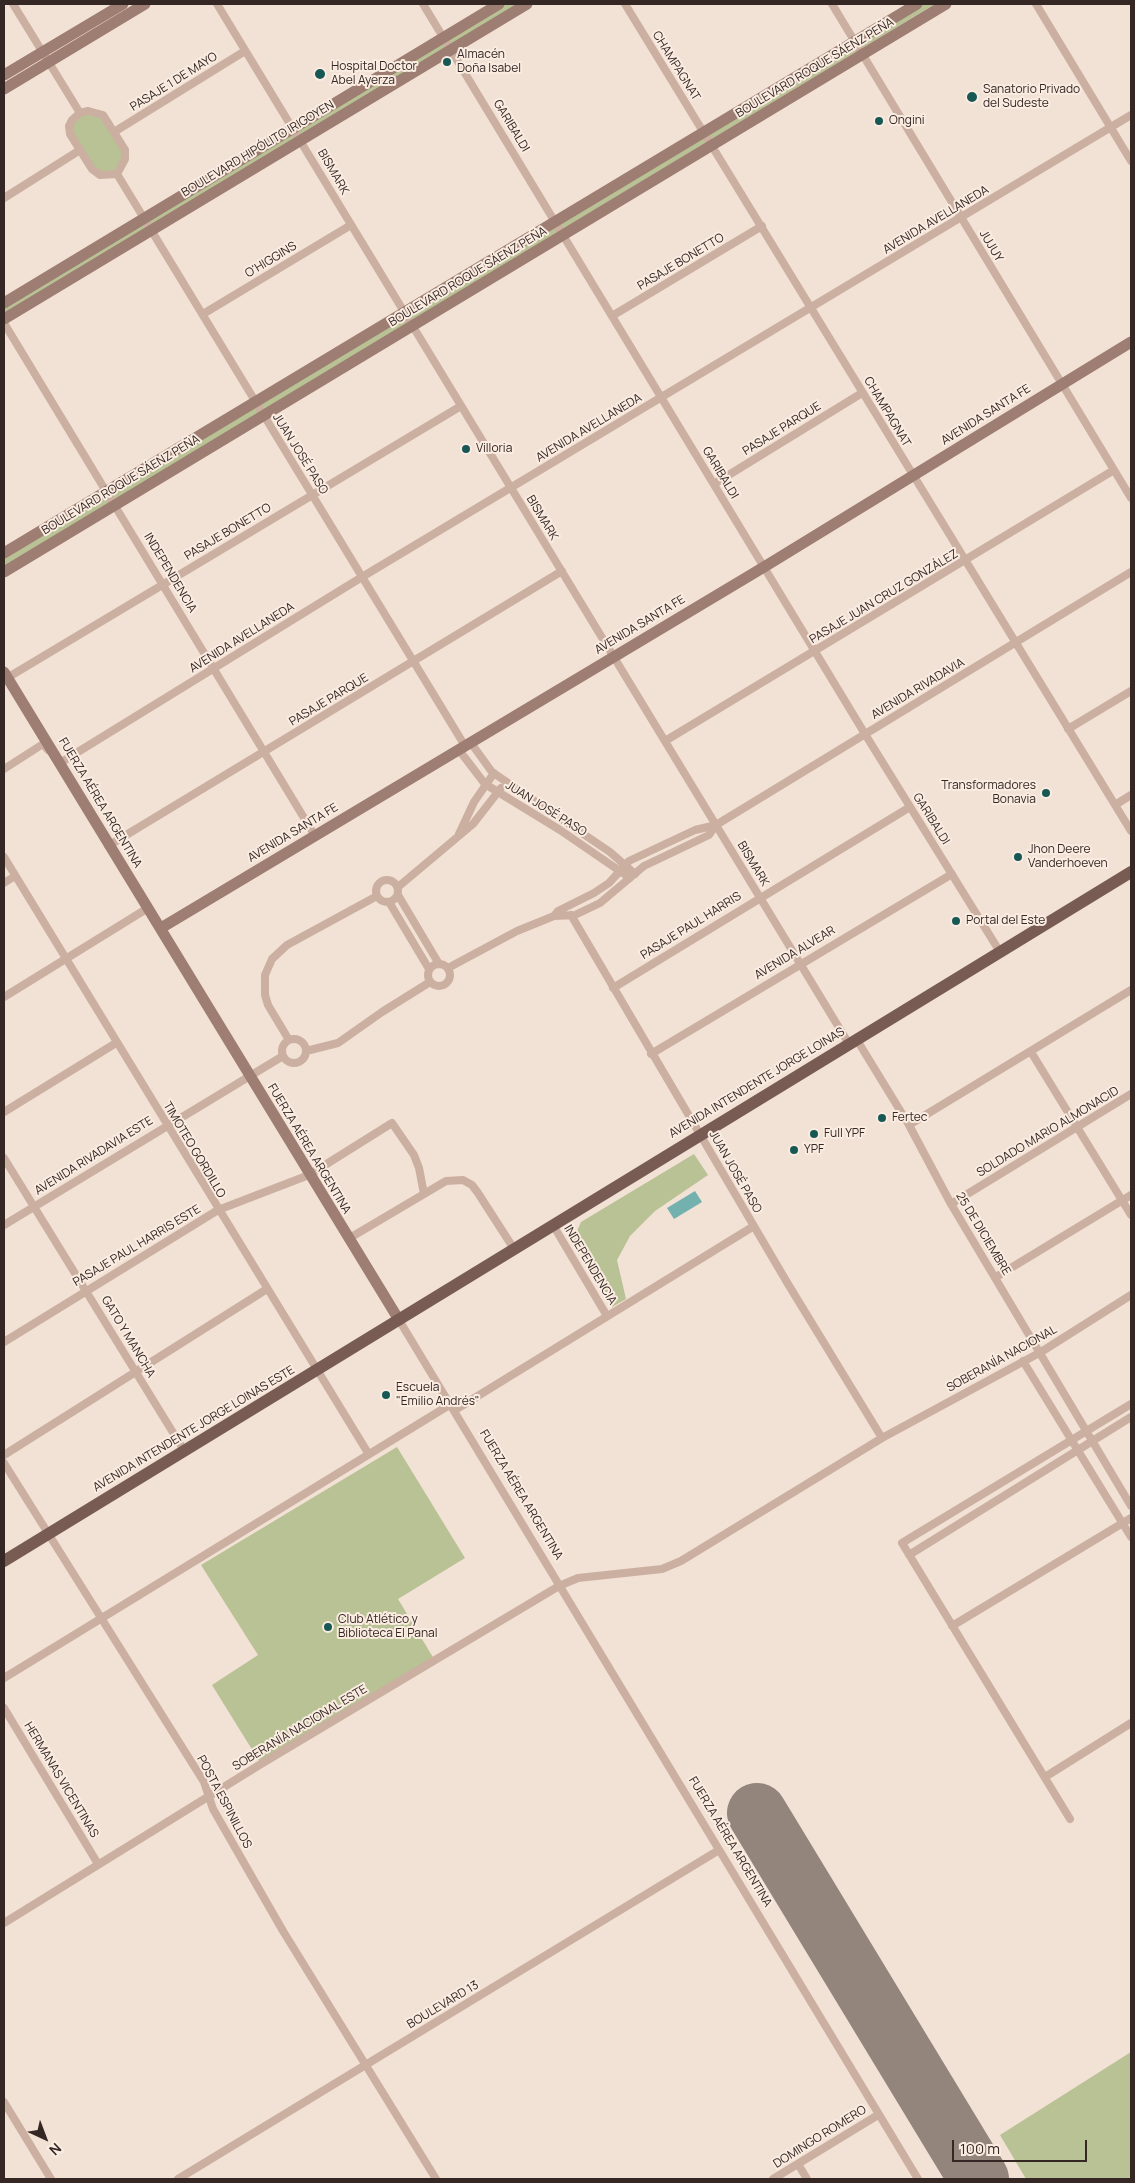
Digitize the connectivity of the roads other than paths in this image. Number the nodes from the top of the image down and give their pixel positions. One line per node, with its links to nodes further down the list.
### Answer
1 (14, 4): 17 (street)
2 (122, 4): 17 (street)
3 (145, 4): 19 (street)
4 (217, 4): 15 (street, BISMARK)
5 (423, 4): 13 (street, GARIBALDI)
6 (499, 4): 13 (street, BOULEVARD HIPÓLITO IRIGOYEN)
7 (527, 4): 16 (street, BOULEVARD HIPÓLITO IRIGOYEN)
8 (625, 4): 27 (street, CHAMPAGNAT)
9 (832, 4): 14 (street, JUJUY)
10 (917, 4): 14 (street, BOULEVARD ROQUE SÁENZ PEÑA)
11 (946, 4): 18 (street, BOULEVARD ROQUE SÁENZ PEÑA)
12 (1036, 4): 24 (street)
13 (444, 38): 16 (street, GARIBALDI); 25 (street, BOULEVARD HIPÓLITO IRIGOYEN)
14 (855, 42): 18 (street, JUJUY); 27 (street, BOULEVARD ROQUE SÁENZ PEÑA)
15 (245, 50): 25 (street, BISMARK); 26 (street, PASAJE 1 DE MAYO)
16 (451, 50): 28 (street, BOULEVARD HIPÓLITO IRIGOYEN); 36 (street, GARIBALDI)
17 (42, 52): 19 (street); 20 (street)
18 (863, 55): 29 (street, BOULEVARD ROQUE SÁENZ PEÑA); 35 (street, JUJUY)
19 (48, 62): 21 (street); 22 (street)
20 (4, 75)
21 (4, 89)
22 (80, 113): 26 (street); 30 (street)
23 (1131, 115): 24 (street, AVENIDA AVELLANEDA)
24 (1111, 128): 31 (street); 35 (street, AVENIDA AVELLANEDA)
25 (294, 129): 28 (street, BISMARK); 34 (street, BOULEVARD HIPÓLITO IRIGOYEN)
26 (114, 132): 32 (street)
27 (704, 132): 29 (street, CHAMPAGNAT); 36 (street, BOULEVARD ROQUE SÁENZ PEÑA)
28 (301, 140): 37 (street, BISMARK); 39 (street, BOULEVARD HIPÓLITO IRIGOYEN)
29 (713, 146): 38 (street, CHAMPAGNAT); 40 (street, BOULEVARD ROQUE SÁENZ PEÑA)
30 (80, 150): 32 (street); 33 (street)
31 (1131, 161)
32 (117, 174): 34 (street, JUAN JOSÉ PASO)
33 (4, 198)
34 (145, 218): 39 (street, JUAN JOSÉ PASO); 41 (street, BOULEVARD HIPÓLITO IRIGOYEN)
35 (961, 218): 42 (street, AVENIDA AVELLANEDA); 50 (street, JUJUY)
36 (555, 222): 40 (street, GARIBALDI); 43 (street, BOULEVARD ROQUE SÁENZ PEÑA)
37 (351, 225): 43 (street, BISMARK); 44 (street, O'HIGGINS)
38 (762, 226): 42 (street, CHAMPAGNAT); 45 (street, PASAJE BONETTO)
39 (152, 229): 44 (street, JUAN JOSÉ PASO); 46 (street, BOULEVARD HIPÓLITO IRIGOYEN)
40 (564, 236): 45 (street, GARIBALDI); 48 (street, BOULEVARD ROQUE SÁENZ PEÑA)
41 (4, 303)
42 (811, 309): 51 (street, CHAMPAGNAT); 52 (street, AVENIDA AVELLANEDA)
43 (404, 313): 48 (street, BISMARK); 53 (street, BOULEVARD ROQUE SÁENZ PEÑA)
44 (204, 314): 53 (street, JUAN JOSÉ PASO)
45 (612, 316): 52 (street, GARIBALDI)
46 (4, 319)
47 (4, 324): 60 (street, INDEPENDENCIA)
48 (412, 326): 54 (street, BISMARK); 55 (street, BOULEVARD ROQUE SÁENZ PEÑA)
49 (1131, 342): 50 (street, AVENIDA SANTA FE)
50 (1062, 384): 56 (street, JUJUY); 57 (street, AVENIDA SANTA FE)
51 (862, 393): 57 (street, CHAMPAGNAT); 58 (street, PASAJE PARQUE)
52 (661, 398): 58 (street, GARIBALDI); 59 (street, AVENIDA AVELLANEDA)
53 (256, 402): 55 (street, JUAN JOSÉ PASO); 60 (street, BOULEVARD ROQUE SÁENZ PEÑA)
54 (461, 406): 59 (street, BISMARK); 61 (street, PASAJE BONETTO)
55 (263, 415): 61 (street, JUAN JOSÉ PASO); 63 (street, BOULEVARD ROQUE SÁENZ PEÑA)
56 (1114, 470): 62 (street, JUJUY); 65 (street, PASAJE JUAN CRUZ GONZÁLEZ)
57 (913, 477): 65 (street, CHAMPAGNAT); 66 (street, AVENIDA SANTA FE)
58 (714, 484): 66 (street, GARIBALDI)
59 (511, 488): 68 (street, BISMARK); 70 (street, AVENIDA AVELLANEDA)
60 (106, 492): 63 (street, INDEPENDENCIA); 64 (street, BOULEVARD ROQUE SÁENZ PEÑA)
61 (312, 494): 70 (street, JUAN JOSÉ PASO); 71 (street, PASAJE BONETTO)
62 (1131, 498)
63 (114, 505): 67 (street, BOULEVARD ROQUE SÁENZ PEÑA); 71 (street, INDEPENDENCIA)
64 (4, 553)
65 (966, 560): 72 (street, CHAMPAGNAT); 73 (street, PASAJE JUAN CRUZ GONZÁLEZ)
66 (764, 567): 73 (street, GARIBALDI); 74 (street, AVENIDA SANTA FE)
67 (4, 572)
68 (562, 572): 74 (street, BISMARK); 75 (street, PASAJE PARQUE)
69 (1131, 572): 72 (street, AVENIDA RIVADAVIA)
70 (362, 578): 75 (street, JUAN JOSÉ PASO); 76 (street, AVENIDA AVELLANEDA)
71 (164, 584): 76 (street, INDEPENDENCIA); 77 (street, PASAJE BONETTO)
72 (1016, 643): 79 (street, CHAMPAGNAT); 80 (street, AVENIDA RIVADAVIA)
73 (816, 652): 80 (street, GARIBALDI); 81 (street, PASAJE JUAN CRUZ GONZÁLEZ)
74 (614, 657): 81 (street, BISMARK); 82 (street, AVENIDA SANTA FE)
75 (414, 661): 82 (street, JUAN JOSÉ PASO); 83 (street, PASAJE PARQUE)
76 (214, 669): 83 (street, INDEPENDENCIA); 84 (street, AVENIDA AVELLANEDA)
77 (6, 675): 84 (street, FUERZA AÉREA ARGENTINA)
78 (1131, 690): 79 (street)
79 (1068, 729): 91 (street, CHAMPAGNAT)
80 (865, 734): 92 (street, GARIBALDI); 93 (street, AVENIDA RIVADAVIA)
81 (665, 741): 93 (street, BISMARK)
82 (465, 746): 86 (street, JUAN JOSÉ PASO); 88 (street, JUAN JOSÉ PASO); 96 (street, AVENIDA SANTA FE)
83 (265, 752): 96 (street, INDEPENDENCIA); 97 (street, PASAJE PARQUE)
84 (60, 763): 85 (street); 97 (street, FUERZA AÉREA ARGENTINA)
85 (4, 769)
86 (494, 773): 87 (street, JUAN JOSÉ PASO); 88 (street)
87 (505, 782): 89 (street); 99 (street, JUAN JOSÉ PASO)
88 (485, 784): 89 (street, JUAN JOSÉ PASO); 95 (street)
89 (498, 792): 95 (street); 99 (street, JUAN JOSÉ PASO)
90 (1131, 795): 91 (street)
91 (1115, 805): 94 (street, CHAMPAGNAT)
92 (910, 807): 101 (street, GARIBALDI); 108 (street, PASAJE PAUL HARRIS)
93 (716, 825): 99 (street, AVENIDA RIVADAVIA); 103 (street, AVENIDA RIVADAVIA); 108 (street, BISMARK)
94 (1131, 831)
95 (459, 834): 105 (street)
96 (315, 836): 113 (street, AVENIDA SANTA FE)
97 (108, 846): 110 (street, FUERZA AÉREA ARGENTINA)
98 (4, 857): 102 (street, TIMOTEO GORDILLO)
99 (622, 868): 103 (street, JUAN JOSÉ PASO); 112 (street, AVENIDA RIVADAVIA)
100 (1131, 872): 114 (main road, AVENIDA INTENDENTE JORGE LOINAS)
101 (952, 874): 114 (street, GARIBALDI); 116 (street, AVENIDA ALVEAR)
102 (15, 876): 104 (street); 115 (street, TIMOTEO GORDILLO)
103 (633, 876): 111 (street, AVENIDA RIVADAVIA)
104 (4, 883)
105 (398, 886): 106 (street); 107 (street)
106 (398, 895): 109 (street); 117 (street)
107 (378, 896): 109 (street); 124 (street)
108 (760, 897): 116 (street, BISMARK); 121 (street, PASAJE PAUL HARRIS)
109 (389, 902): 119 (street)
110 (148, 908): 113 (street, FUERZA AÉREA ARGENTINA); 115 (street)
111 (571, 915): 112 (street, AVENIDA RIVADAVIA); 121 (street, JUAN JOSÉ PASO)
112 (554, 916): 118 (street, AVENIDA RIVADAVIA)
113 (161, 928): 131 (street, FUERZA AÉREA ARGENTINA)
114 (1000, 952): 125 (main road, AVENIDA INTENDENTE JORGE LOINAS)
115 (66, 959): 123 (street); 126 (street, TIMOTEO GORDILLO)
116 (800, 963): 125 (street, BISMARK); 129 (street, AVENIDA ALVEAR)
117 (440, 964): 118 (street); 119 (street)
118 (448, 968): 120 (street)
119 (430, 969): 120 (street)
120 (430, 982): 127 (street)
121 (613, 988): 129 (street, JUAN JOSÉ PASO)
122 (1131, 990): 128 (street)
123 (4, 997)
124 (289, 1040): 127 (street); 130 (street)
125 (853, 1042): 135 (street, 25 DE DICIEMBRE); 137 (main road, AVENIDA INTENDENTE JORGE LOINAS)
126 (116, 1043): 133 (street); 134 (street, TIMOTEO GORDILLO)
127 (306, 1051): 130 (street)
128 (1031, 1052): 135 (street); 136 (street)
129 (651, 1054): 137 (street, JUAN JOSÉ PASO)
130 (283, 1056): 131 (street)
131 (248, 1076): 134 (street, AVENIDA RIVADAVIA ESTE); 139 (street, FUERZA AÉREA ARGENTINA)
132 (1131, 1094): 136 (street, SOLDADO MARIO ALMONACID)
133 (4, 1112)
134 (166, 1125): 144 (street, AVENIDA RIVADAVIA ESTE); 145 (street, TIMOTEO GORDILLO)
135 (909, 1126): 143 (street, 25 DE DICIEMBRE)
136 (1078, 1127): 142 (street); 143 (street, SOLDADO MARIO ALMONACID)
137 (699, 1134): 148 (main road, AVENIDA INTENDENTE JORGE LOINAS); 149 (street, JUAN JOSÉ PASO)
138 (4, 1158): 144 (street, GATO Y MANCHA)
139 (309, 1175): 140 (street, PASAJE PAUL HARRIS ESTE); 145 (street, PASAJE PAUL HARRIS ESTE); 150 (street, FUERZA AÉREA ARGENTINA)
140 (424, 1194): 150 (street); 151 (street)
141 (1131, 1196): 142 (street)
142 (1123, 1201): 146 (street); 152 (street)
143 (951, 1204): 152 (street, 25 DE DICIEMBRE)
144 (34, 1207): 147 (street, AVENIDA RIVADAVIA ESTE); 154 (street, GATO Y MANCHA)
145 (218, 1210): 153 (street, TIMOTEO GORDILLO); 154 (street, PASAJE PAUL HARRIS ESTE)
146 (1131, 1215)
147 (4, 1225)
148 (553, 1225): 151 (main road, AVENIDA INTENDENTE JORGE LOINAS); 156 (street, INDEPENDENCIA)
149 (754, 1226): 156 (street); 167 (street, JUAN JOSÉ PASO)
150 (348, 1239): 157 (street, FUERZA AÉREA ARGENTINA)
151 (514, 1249): 157 (main road, AVENIDA INTENDENTE JORGE LOINAS)
152 (996, 1277): 159 (street, 25 DE DICIEMBRE)
153 (267, 1289): 161 (street, TIMOTEO GORDILLO); 162 (street)
154 (87, 1290): 158 (street, PASAJE PAUL HARRIS ESTE); 162 (street, GATO Y MANCHA)
155 (1131, 1295): 159 (street, SOBERANÍA NACIONAL)
156 (607, 1316): 164 (street)
157 (398, 1320): 161 (main road, AVENIDA INTENDENTE JORGE LOINAS ESTE); 164 (street, FUERZA AÉREA ARGENTINA)
158 (4, 1342)
159 (1041, 1352): 160 (street, SOBERANÍA NACIONAL); 166 (street, 25 DE DICIEMBRE)
160 (1023, 1361): 167 (street, SOBERANÍA NACIONAL); 168 (street)
161 (317, 1370): 171 (main road, AVENIDA INTENDENTE JORGE LOINAS ESTE); 172 (street, TIMOTEO GORDILLO)
162 (135, 1372): 171 (street, GATO Y MANCHA); 173 (street)
163 (1131, 1404): 166 (street)
164 (453, 1407): 172 (street); 182 (street, FUERZA AÉREA ARGENTINA)
165 (1131, 1417): 169 (street)
166 (1087, 1430): 168 (street); 169 (street, 25 DE DICIEMBRE)
167 (882, 1438): 182 (street, SOBERANÍA NACIONAL)
168 (1071, 1439): 170 (street); 180 (street)
169 (1093, 1440): 170 (street); 175 (street, 25 DE DICIEMBRE)
170 (1079, 1451): 177 (street); 180 (street)
171 (185, 1452): 178 (main road, AVENIDA INTENDENTE JORGE LOINAS ESTE)
172 (368, 1453): 183 (street)
173 (4, 1455)
174 (4, 1463): 178 (street, POSTA ESPINILLOS)
175 (1131, 1506)
176 (1131, 1518): 177 (street)
177 (1122, 1522): 179 (street); 184 (street)
178 (48, 1534): 181 (main road, AVENIDA INTENDENTE JORGE LOINAS ESTE); 183 (street, POSTA ESPINILLOS)
179 (1131, 1537)
180 (909, 1555): 184 (street)
181 (4, 1561)
182 (559, 1586): 189 (street, SOBERANÍA NACIONAL ESTE); 191 (street, FUERZA AÉREA ARGENTINA)
183 (100, 1618): 185 (street); 189 (street, POSTA ESPINILLOS)
184 (952, 1626): 188 (street)
185 (4, 1678)
186 (4, 1708): 192 (street, HERMANAS VICENTINAS)
187 (1131, 1723): 188 (street)
188 (1045, 1777): 190 (street)
189 (210, 1796): 192 (street, SOBERANÍA NACIONAL ESTE); 194 (street, POSTA ESPINILLOS)
190 (1070, 1819)
191 (718, 1850): 194 (street, BOULEVARD 13); 196 (street, FUERZA AÉREA ARGENTINA)
192 (98, 1864): 193 (street, SOBERANÍA NACIONAL ESTE)
193 (4, 1923)
194 (366, 2065): 199 (street, BOULEVARD 13); 200 (street, POSTA ESPINILLOS)
195 (4, 2102): 198 (street)
196 (878, 2114): 197 (street, DOMINGO ROMERO); 203 (street, FUERZA AÉREA ARGENTINA)
197 (798, 2164): 201 (street, DOMINGO ROMERO); 202 (street)
198 (51, 2179)
199 (178, 2179)
200 (436, 2179)
201 (773, 2179)
202 (807, 2179)
203 (918, 2179)

